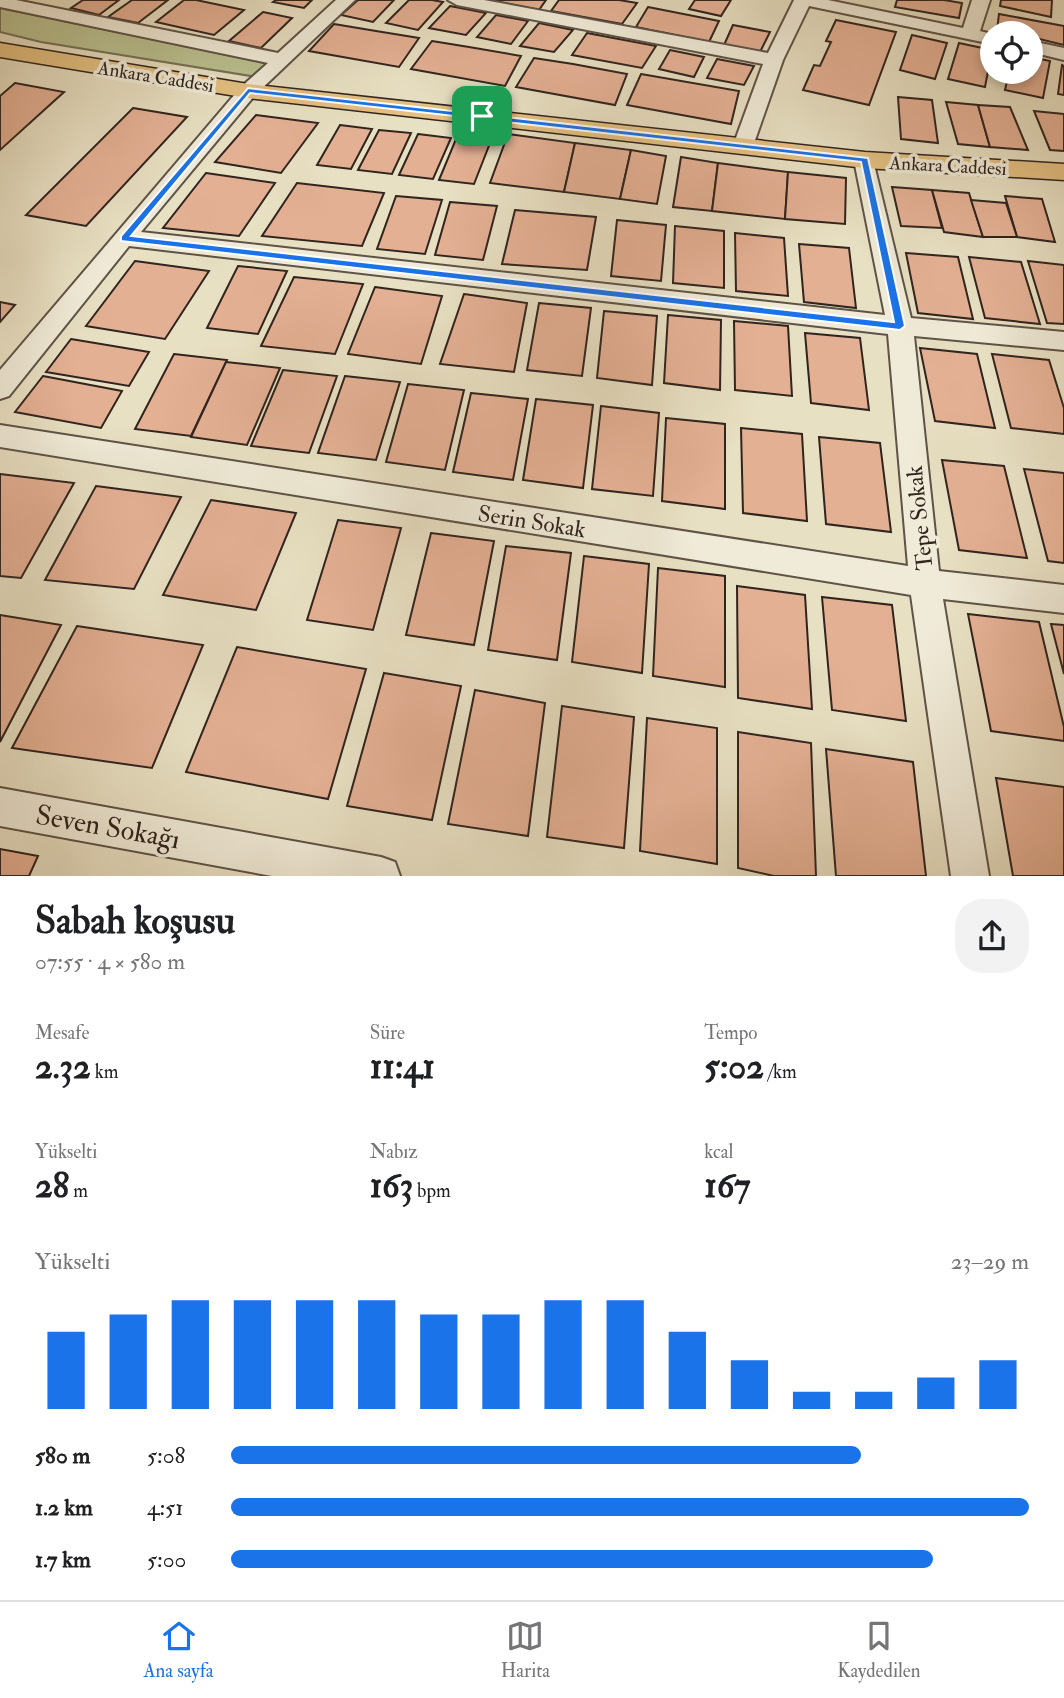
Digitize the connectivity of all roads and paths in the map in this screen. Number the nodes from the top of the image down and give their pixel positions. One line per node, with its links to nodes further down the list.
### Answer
1 (346, 0): 13 (street)
2 (457, 0): 12 (street)
3 (803, 0): 6 (street); 12 (street)
4 (981, 0): 6 (street)
5 (0, 2): 13 (street)
6 (970, 35): 7 (street)
7 (980, 37)
8 (0, 50): 11 (main road, Ankara Caddesi)
9 (1043, 50): 10 (street)
10 (1064, 54)
11 (25, 55): 14 (main road); 15 (main road, Ankara Caddesi)
12 (774, 60): 16 (street)
13 (282, 61): 15 (street)
14 (0, 74)
15 (248, 91): 16 (main road, Ankara Caddesi); 19 (street)
16 (743, 146): 17 (main road, Ankara Caddesi)
17 (865, 160): 18 (main road, Ankara Caddesi); 20 (street, Tepe Sokak)
18 (1064, 172)
19 (124, 238): 20 (street); 22 (street)
20 (900, 326): 21 (street); 24 (street, Tepe Sokak)
21 (1064, 341)
22 (0, 389)
23 (0, 436): 24 (street, Serin Sokak)
24 (925, 583): 25 (street, Serin Sokak); 28 (street, Tepe Sokak)
25 (1064, 599)
26 (0, 807): 27 (street, Seven Sokağı)
27 (381, 876)
28 (970, 876)

